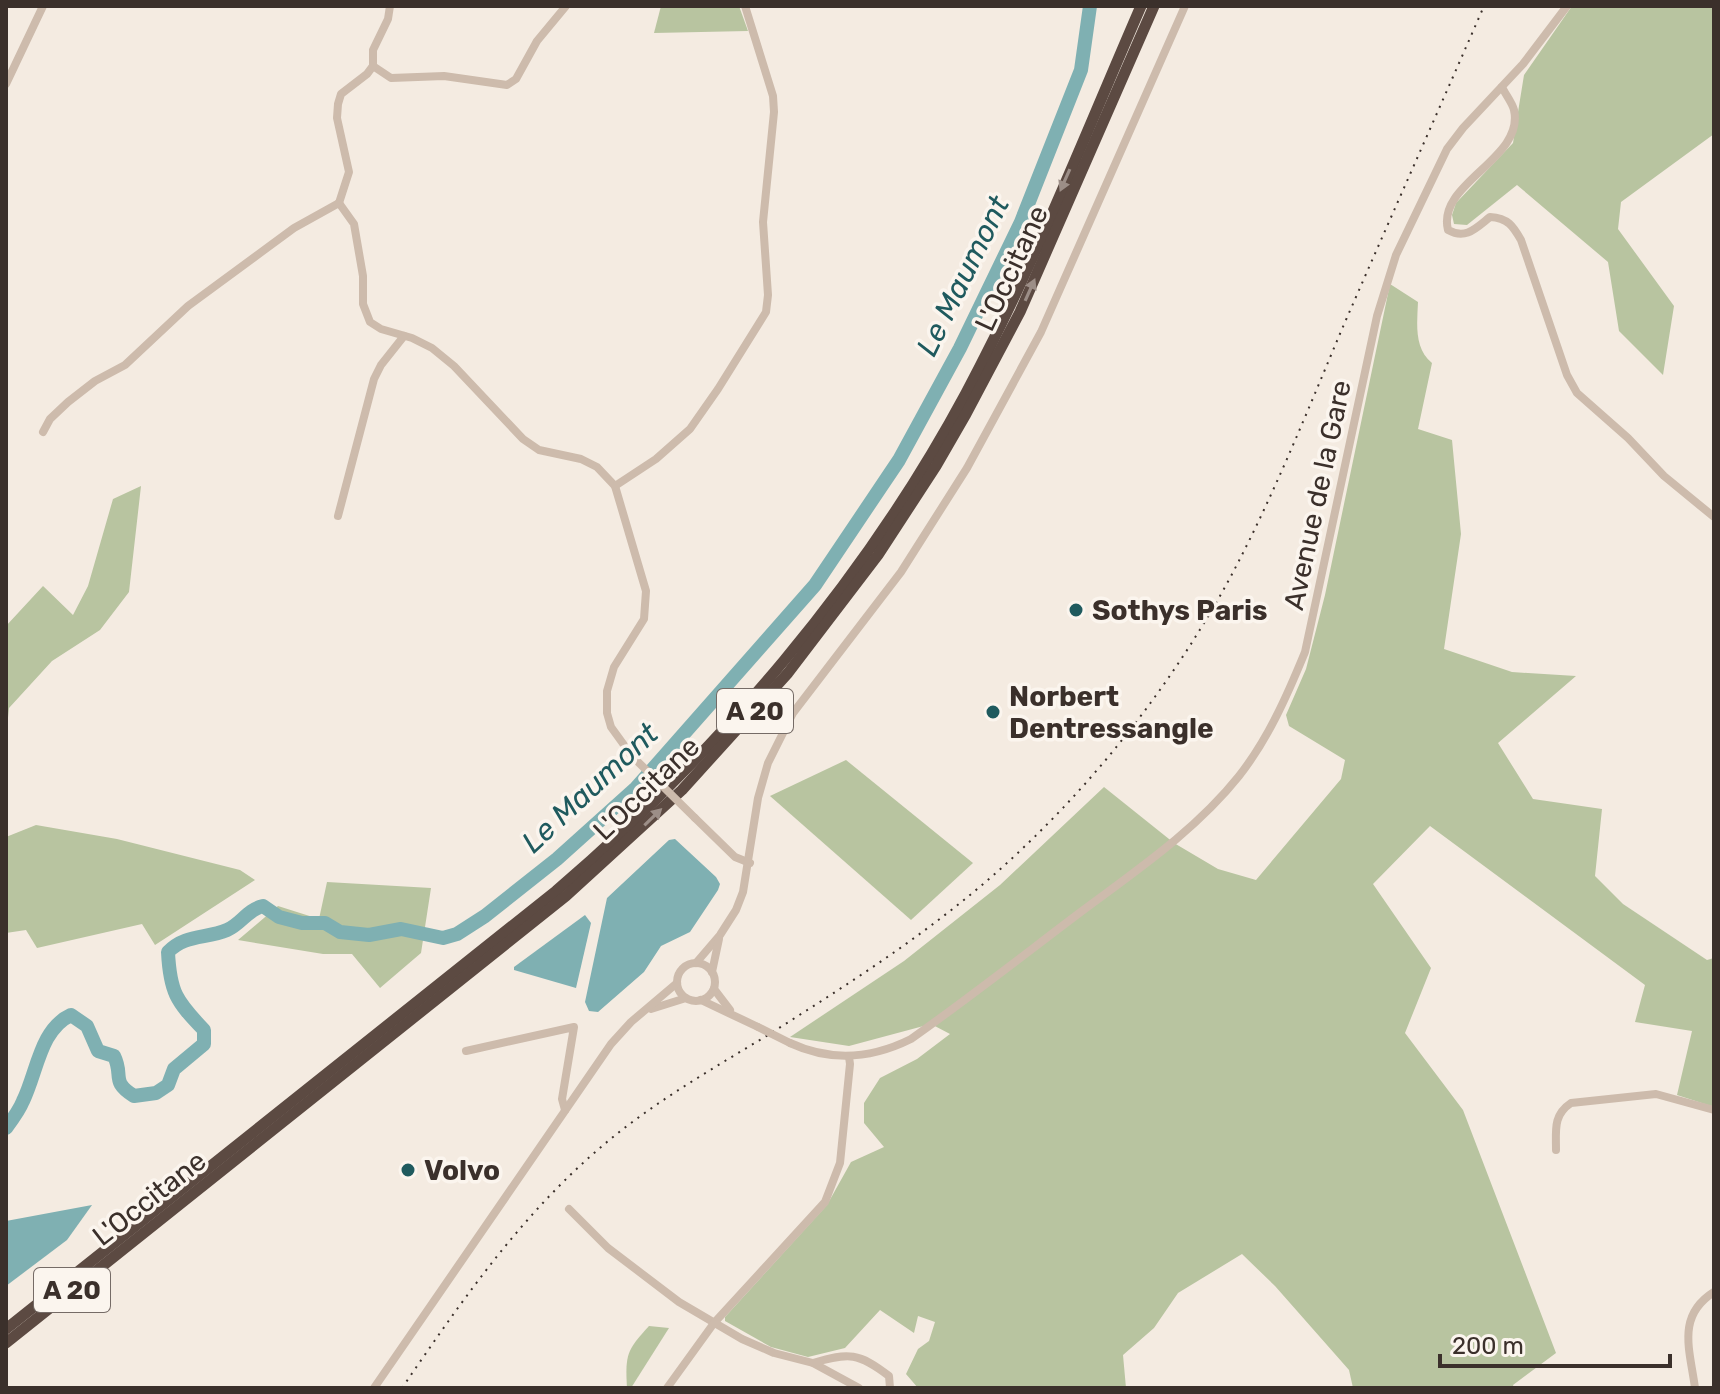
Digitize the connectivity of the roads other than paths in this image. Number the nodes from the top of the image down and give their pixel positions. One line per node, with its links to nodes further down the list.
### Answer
1 (43, 6): 10 (street)
2 (390, 6): 9 (street)
3 (566, 6): 9 (street)
4 (745, 6): 15 (street)
5 (1141, 6): 36 (highway, L'Occitane / A 20, one-way to 36)
6 (1154, 6): 37 (highway, L'Occitane / A 20, one-way to 6)
7 (1185, 6): 18 (street)
8 (1567, 6): 11 (street, Avenue de la Gare)
9 (373, 66): 12 (street)
10 (6, 84)
11 (1502, 87): 17 (street); 29 (street, Avenue de la Gare)
12 (339, 203): 13 (street); 14 (street)
13 (404, 336): 15 (street); 16 (street)
14 (43, 432)
15 (615, 486): 18 (street, bridge)
16 (338, 516)
17 (1714, 517)
18 (750, 863): 19 (street)
19 (720, 935): 20 (street); 21 (street)
20 (696, 963): 21 (street); 22 (street)
21 (712, 972): 23 (street)
22 (677, 983): 24 (street); 26 (street)
23 (714, 989): 25 (street); 27 (street)
24 (686, 998): 25 (street); 26 (street)
25 (701, 1000): 27 (street, Avenue de la Gare)
26 (646, 1011): 30 (street)
27 (733, 1014): 29 (street, Avenue de la Gare, bridge)
28 (466, 1051): 30 (street)
29 (849, 1057): 35 (street)
30 (565, 1110): 39 (street)
31 (1714, 1110): 32 (street)
32 (1556, 1150)
33 (569, 1209): 35 (street)
34 (1714, 1292): 43 (street)
35 (714, 1323): 38 (street); 40 (street)
36 (6, 1329)
37 (6, 1343)
38 (813, 1363): 41 (street); 42 (street)
39 (374, 1388)
40 (667, 1388)
41 (859, 1388)
42 (890, 1388)
43 (1695, 1388)

